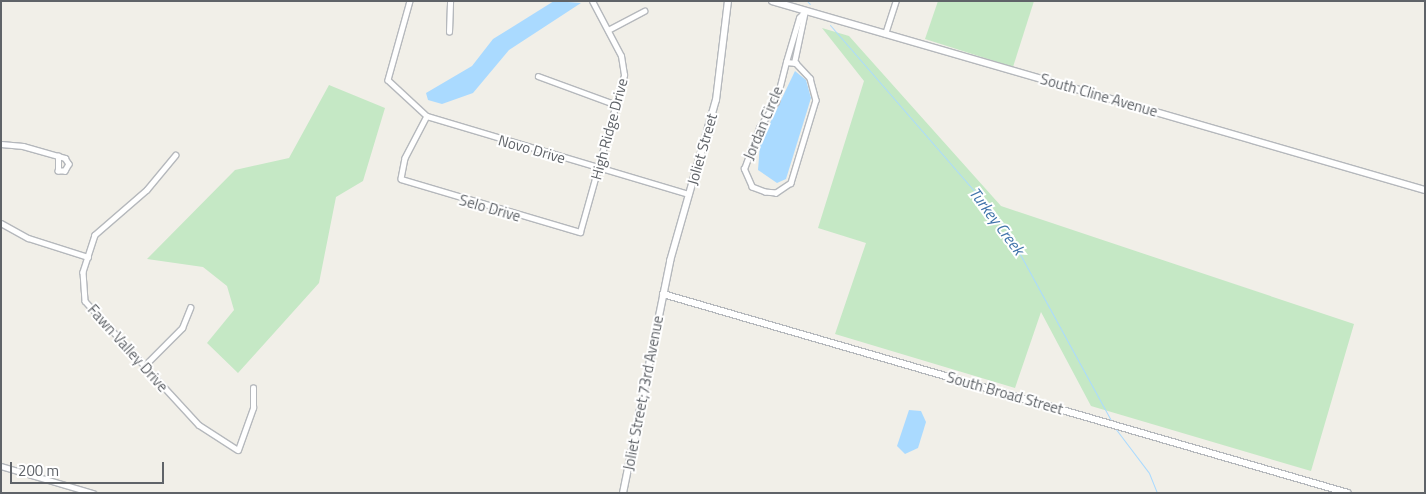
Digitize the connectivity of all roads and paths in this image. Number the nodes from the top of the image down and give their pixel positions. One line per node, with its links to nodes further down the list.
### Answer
1 (410, 1): 16 (street, Novo Drive)
2 (450, 1): 10 (street)
3 (592, 1): 9 (street, High Ridge Drive)
4 (728, 1): 22 (street, Joliet Street)
5 (772, 1): 8 (street, South Cline Avenue)
6 (896, 1): 11 (street)
7 (644, 11): 9 (street)
8 (806, 11): 11 (street, South Cline Avenue); 12 (street, Jordan Circle); 13 (street)
9 (608, 30): 15 (street, High Ridge Drive)
10 (450, 32)
11 (886, 34): 21 (street, South Cline Avenue)
12 (786, 62): 13 (street); 13 (street, Jordan Circle)
13 (794, 63)
14 (538, 76): 15 (street)
15 (617, 105): 20 (street, High Ridge Drive)
16 (428, 116): 20 (street, Novo Drive); 24 (street, Selo Drive)
17 (1, 144): 18 (street)
18 (58, 156)
19 (176, 156): 25 (street, Fawn Valley Drive)
20 (599, 168): 22 (street, Novo Drive); 24 (street, High Ridge Drive)
21 (1425, 190)
22 (689, 194): 26 (street, Joliet Street)
23 (1, 223): 25 (street)
24 (580, 232)
25 (88, 256): 28 (street, Fawn Valley Drive)
26 (663, 294): 32 (street, Joliet Street;73rd Avenue); 33 (street, South Broad Street)
27 (190, 308): 28 (street)
28 (144, 366): 29 (street, Fawn Valley Drive)
29 (253, 388)
30 (1, 466): 31 (street)
31 (93, 493)
32 (623, 493)
33 (1348, 493)

